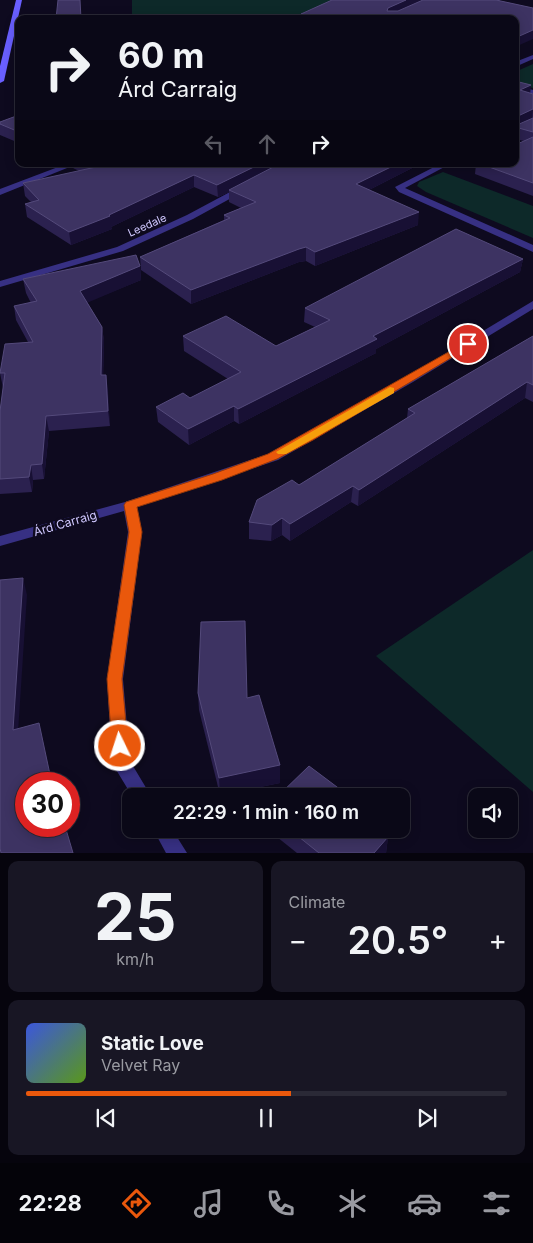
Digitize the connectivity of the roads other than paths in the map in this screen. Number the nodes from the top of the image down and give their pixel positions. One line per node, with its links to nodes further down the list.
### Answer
1 (19, 0): 2 (main road)
2 (15, 15)
3 (15, 17): 6 (main road)
4 (533, 57): 5 (street)
5 (519, 64)
6 (0, 81)
7 (519, 88): 8 (street)
8 (533, 92)
9 (66, 167): 12 (street)
10 (440, 167): 13 (street)
11 (249, 185): 14 (street, Leedale)
12 (0, 192)
13 (533, 249)
14 (0, 284)
15 (533, 304): 16 (street, Árd Carraig)
16 (130, 505): 17 (street, Árd Carraig); 18 (street)
17 (0, 541)
18 (137, 788)
19 (168, 838): 20 (street)
20 (177, 853)

